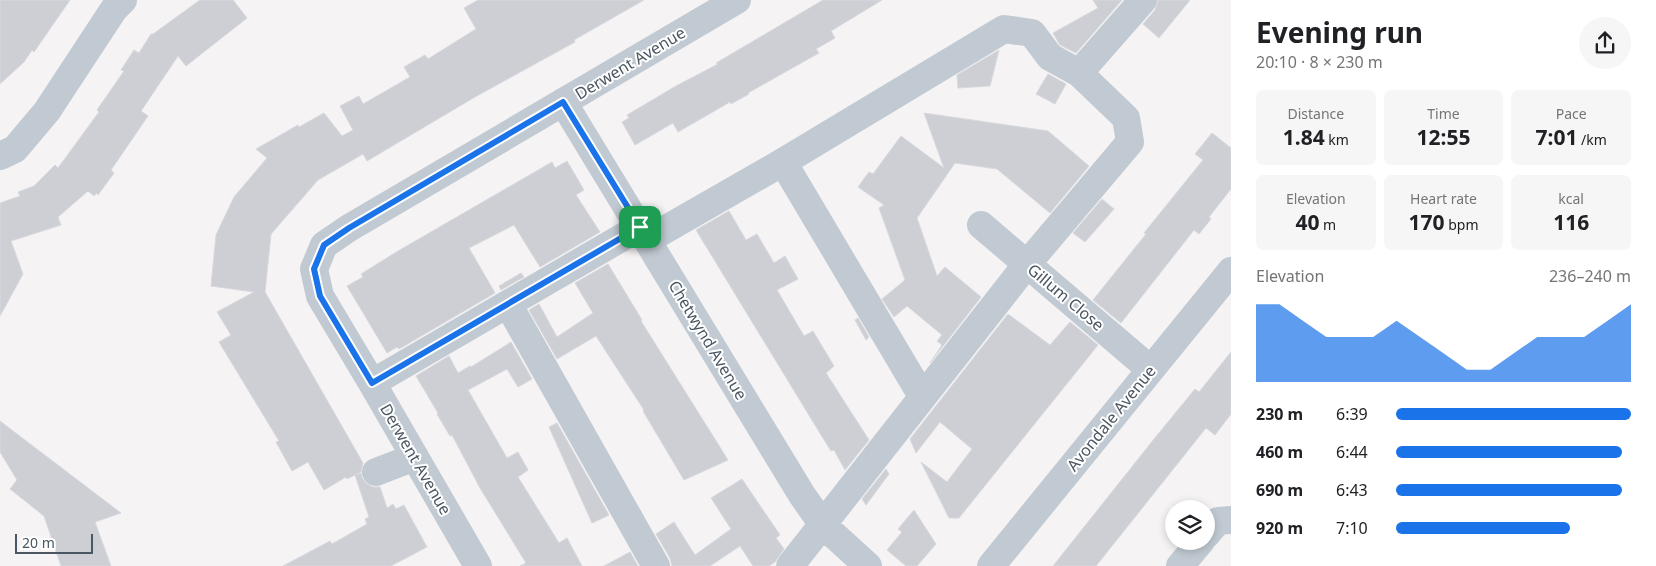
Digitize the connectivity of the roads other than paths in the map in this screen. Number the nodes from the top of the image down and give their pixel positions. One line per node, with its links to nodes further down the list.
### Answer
1 (123, 0): 6 (street)
2 (1142, 0): 4 (street)
3 (722, 4): 5 (street, Derwent Avenue)
4 (1079, 73): 7 (street); 10 (street)
5 (563, 102): 9 (street, Chetwynd Avenue); 14 (street, Derwent Avenue)
6 (0, 156)
7 (783, 162): 9 (street); 15 (street)
8 (982, 225): 10 (street, Gillum Close)
9 (644, 234): 12 (street); 20 (street, Chetwynd Avenue)
10 (1027, 264): 13 (street, Gillum Close); 15 (street)
11 (1231, 271): 13 (street, Avondale Avenue)
12 (508, 304): 14 (street); 23 (street)
13 (1150, 369): 26 (street, Avondale Avenue)
14 (372, 383): 16 (street, Derwent Avenue)
15 (922, 396): 20 (street)
16 (415, 457): 17 (street); 22 (street, Derwent Avenue)
17 (376, 472)
18 (1231, 520): 19 (street)
19 (1215, 524)
20 (823, 525): 24 (street); 25 (street, Chetwynd Avenue)
21 (1193, 550): 27 (street)
22 (478, 566)
23 (656, 566)
24 (790, 566)
25 (868, 566)
26 (991, 566)
27 (1180, 566)

